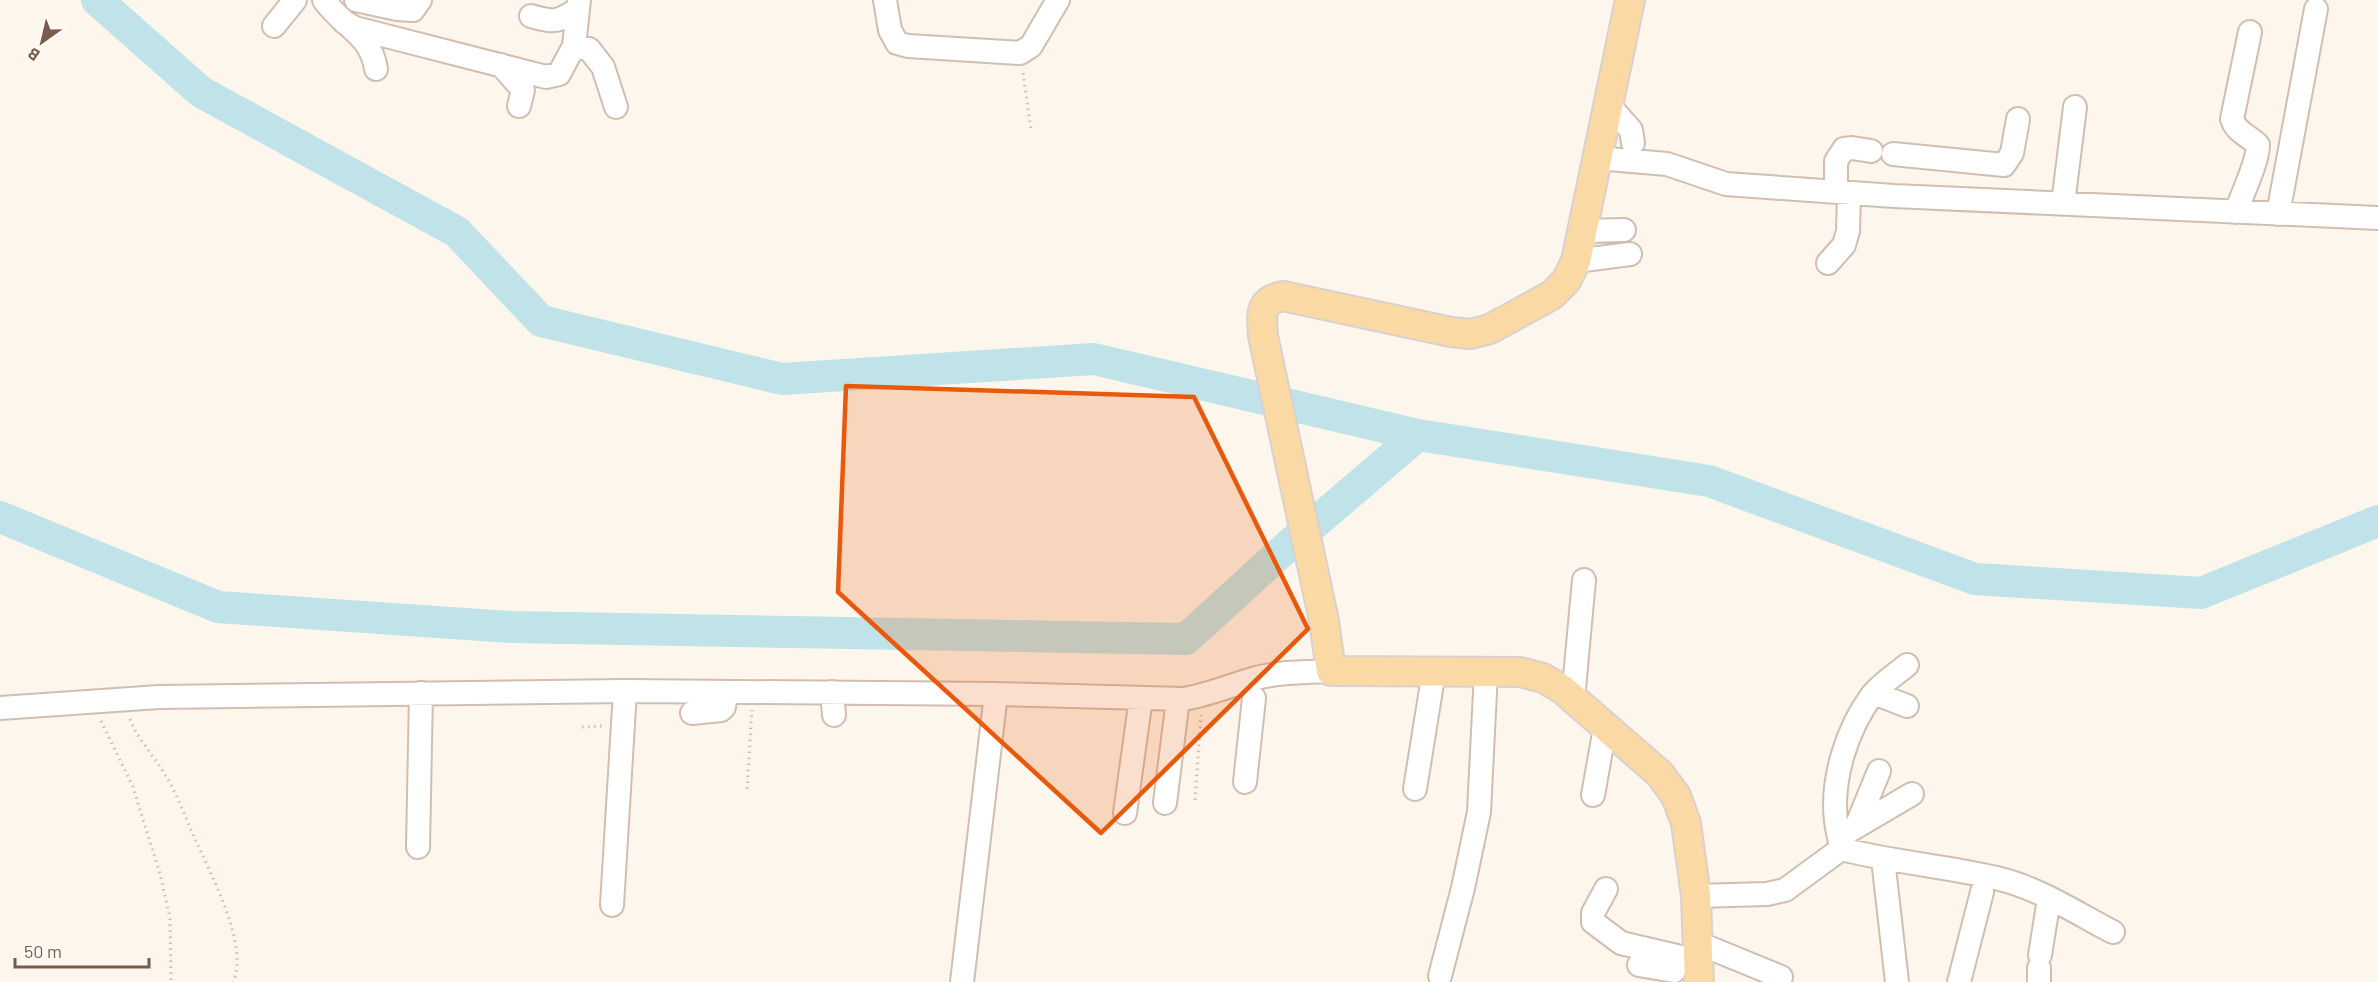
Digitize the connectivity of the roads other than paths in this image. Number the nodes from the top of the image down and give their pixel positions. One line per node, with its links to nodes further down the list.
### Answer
1 (295, 0): 12 (street)
2 (324, 0): 11 (street)
3 (356, 0): 4 (street)
4 (420, 0)
5 (885, 0): 6 (street)
6 (1058, 0)
7 (1630, 0): 17 (main road)
8 (578, 5): 10 (street); 14 (street)
9 (2316, 9): 27 (street)
10 (531, 16)
11 (344, 22): 15 (street); 16 (street)
12 (274, 26)
13 (2250, 32): 26 (street)
14 (574, 45): 15 (street); 19 (street)
15 (501, 65): 18 (street)
16 (376, 69)
17 (1608, 104): 22 (street); 23 (main road)
18 (519, 106)
19 (616, 107)
20 (2075, 107): 25 (street)
21 (2018, 119): 24 (street)
22 (1633, 143)
23 (1597, 158): 24 (street); 30 (main road)
24 (1843, 192): 25 (street); 33 (street)
25 (2063, 204): 26 (street)
26 (2236, 212): 27 (street)
27 (2278, 214): 28 (street)
28 (2378, 218)
29 (1624, 230): 30 (street)
30 (1582, 231): 32 (main road)
31 (1630, 254): 32 (street)
32 (1576, 261): 36 (main road)
33 (1828, 263)
34 (1584, 580): 47 (street)
35 (1907, 665): 43 (street)
36 (1331, 670): 37 (main road); 39 (street)
37 (1434, 671): 38 (main road); 54 (street)
38 (1486, 672): 47 (main road); 71 (street)
39 (1255, 687): 46 (street); 53 (street)
40 (625, 691): 41 (street); 42 (street); 66 (street)
41 (726, 692): 44 (street); 50 (street)
42 (421, 693): 49 (street); 60 (street)
43 (1874, 693): 48 (street); 59 (street)
44 (996, 694): 45 (street); 73 (street)
45 (1141, 698): 46 (street); 58 (street)
46 (1178, 699): 57 (street)
47 (1573, 699): 51 (main road)
48 (1907, 706)
49 (0, 708)
50 (692, 713)
51 (1605, 728): 56 (street); 64 (main road)
52 (1879, 771): 59 (street)
53 (1245, 782)
54 (1415, 789)
55 (1912, 794): 59 (street)
56 (1593, 795)
57 (1165, 802)
58 (1125, 813)
59 (1845, 837): 61 (street); 64 (street)
60 (418, 847)
61 (1883, 859): 62 (street); 74 (street)
62 (1983, 883): 65 (street); 75 (street)
63 (1606, 889): 69 (street)
64 (1696, 896): 69 (main road)
65 (2049, 899): 67 (street); 70 (street)
66 (612, 905)
67 (2114, 932)
68 (1639, 965): 69 (street)
69 (1698, 965): 72 (street)
70 (2039, 968)
71 (1440, 976)
72 (1781, 977)
73 (962, 982)
74 (1897, 982)
75 (1959, 982)

